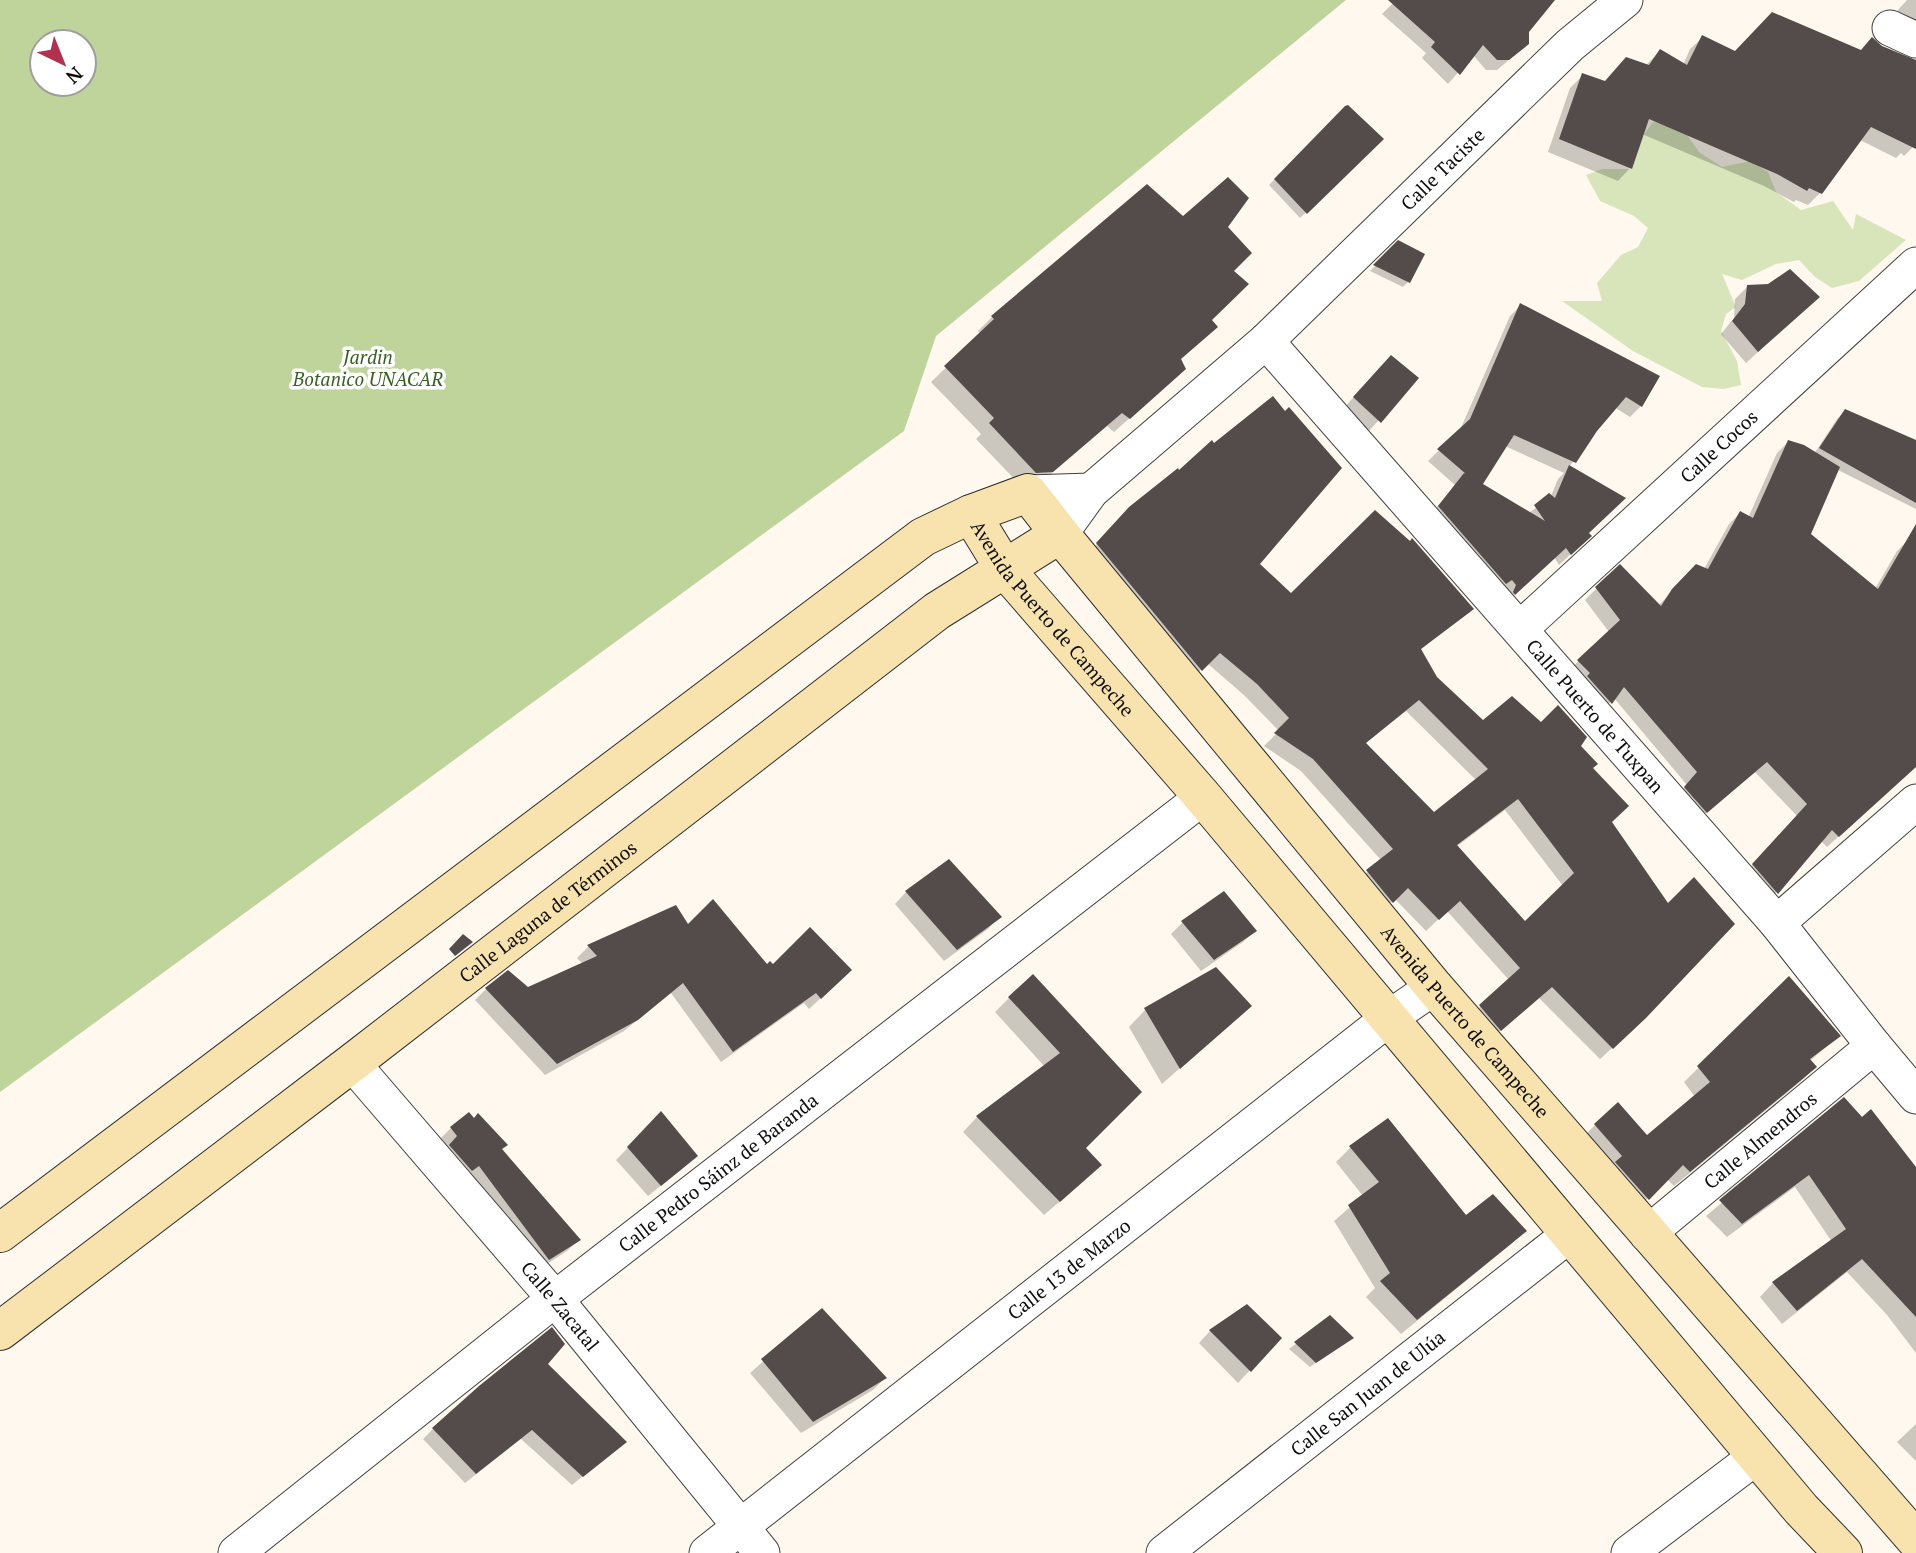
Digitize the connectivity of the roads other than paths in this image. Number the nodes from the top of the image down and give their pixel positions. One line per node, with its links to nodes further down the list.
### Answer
1 (1625, 0): 3 (street, Calle Taciste)
2 (1916, 265): 9 (street, Calle Cocos)
3 (1266, 341): 4 (street, Calle Laguna de Términos); 9 (street, Calle Puerto de Tuxpan)
4 (1091, 491): 5 (street); 7 (street, Calle Laguna de Términos)
5 (1028, 493): 6 (main road); 7 (main road, Avenida Puerto de Campeche)
6 (971, 514): 8 (main road, Avenida Puerto de Campeche); 18 (main road)
7 (1060, 534): 8 (main road, Calle Laguna de Términos); 13 (main road, Avenida Puerto de Campeche)
8 (1004, 568): 10 (main road, Avenida Puerto de Campeche); 16 (main road, Calle Laguna de Términos)
9 (1520, 629): 12 (street, Calle Puerto de Tuxpan)
10 (1203, 797): 14 (main road, Avenida Puerto de Campeche); 21 (street, Calle Pedro Sáinz de Baranda)
11 (1916, 802): 12 (street)
12 (1777, 923): 15 (street, Calle Puerto de Tuxpan)
13 (1434, 987): 14 (street, Calle 13 de Marzo); 20 (main road, Avenida Puerto de Campeche)
14 (1389, 1018): 19 (main road, Avenida Puerto de Campeche); 24 (street, Calle 13 de Marzo)
15 (1874, 1046): 17 (street, Calle Puerto de Tuxpan); 20 (street, Calle Almendros)
16 (352, 1063): 21 (street, Calle Zacatal); 22 (main road, Calle Laguna de Términos)
17 (1916, 1096)
18 (0, 1233)
19 (1570, 1234): 23 (main road, Avenida Puerto de Campeche); 29 (street, Calle San Juan de Ulúa)
20 (1647, 1234): 25 (main road, Avenida Puerto de Campeche)
21 (555, 1298): 24 (street, Calle Zacatal); 26 (street, Calle Pedro Sáinz de Baranda)
22 (0, 1331)
23 (1757, 1456): 30 (street); 31 (main road, Avenida Puerto de Campeche)
24 (740, 1527): 27 (street, Calle 13 de Marzo); 28 (street, Calle Zacatal)
25 (1916, 1540)
26 (236, 1553)
27 (707, 1553)
28 (762, 1553)
29 (1164, 1553)
30 (1629, 1553)
31 (1843, 1553)

